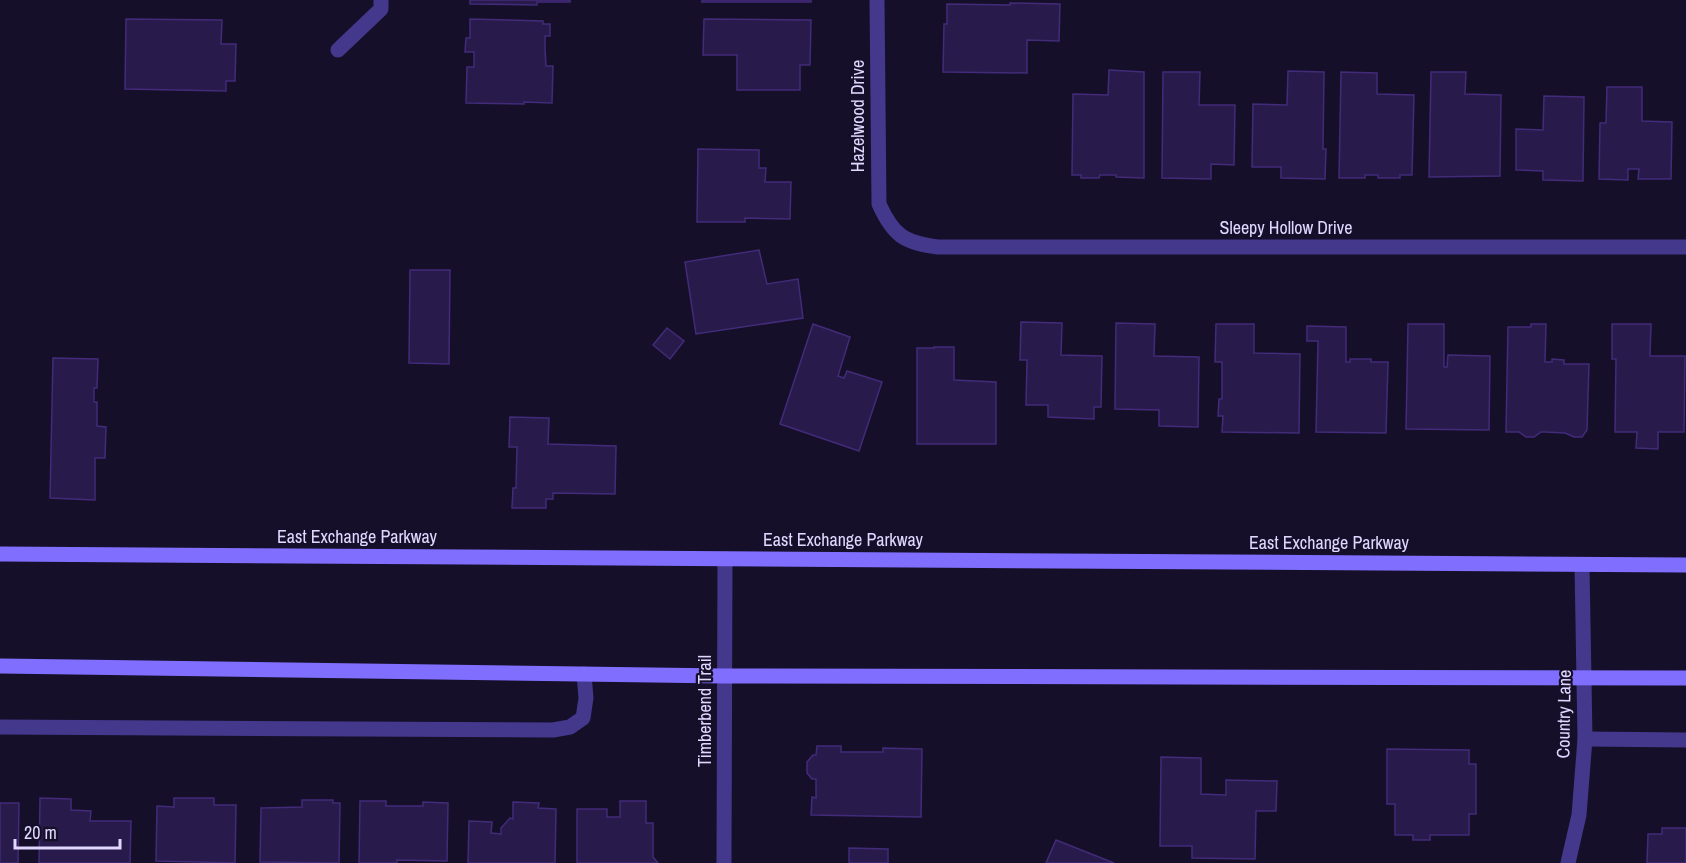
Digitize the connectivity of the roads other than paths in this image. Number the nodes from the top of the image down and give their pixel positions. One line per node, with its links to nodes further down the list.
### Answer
1 (381, 0): 3 (street)
2 (877, 0): 4 (street, Hazelwood Drive)
3 (338, 51)
4 (892, 228): 5 (street, Sleepy Hollow Drive)
5 (1686, 248)
6 (0, 554): 7 (main road, East Exchange Parkway)
7 (725, 559): 8 (main road, East Exchange Parkway); 12 (street, Timberbend Trail)
8 (1582, 565): 9 (main road, East Exchange Parkway); 13 (street, Country Lane)
9 (1686, 565)
10 (0, 666): 11 (main road)
11 (584, 674): 12 (main road); 15 (street)
12 (724, 676): 13 (main road); 18 (street, Timberbend Trail)
13 (1584, 678): 14 (main road); 16 (street, Country Lane)
14 (1686, 678)
15 (0, 727)
16 (1586, 739): 17 (street); 19 (street, Country Lane)
17 (1686, 740)
18 (724, 863)
19 (1568, 863)

